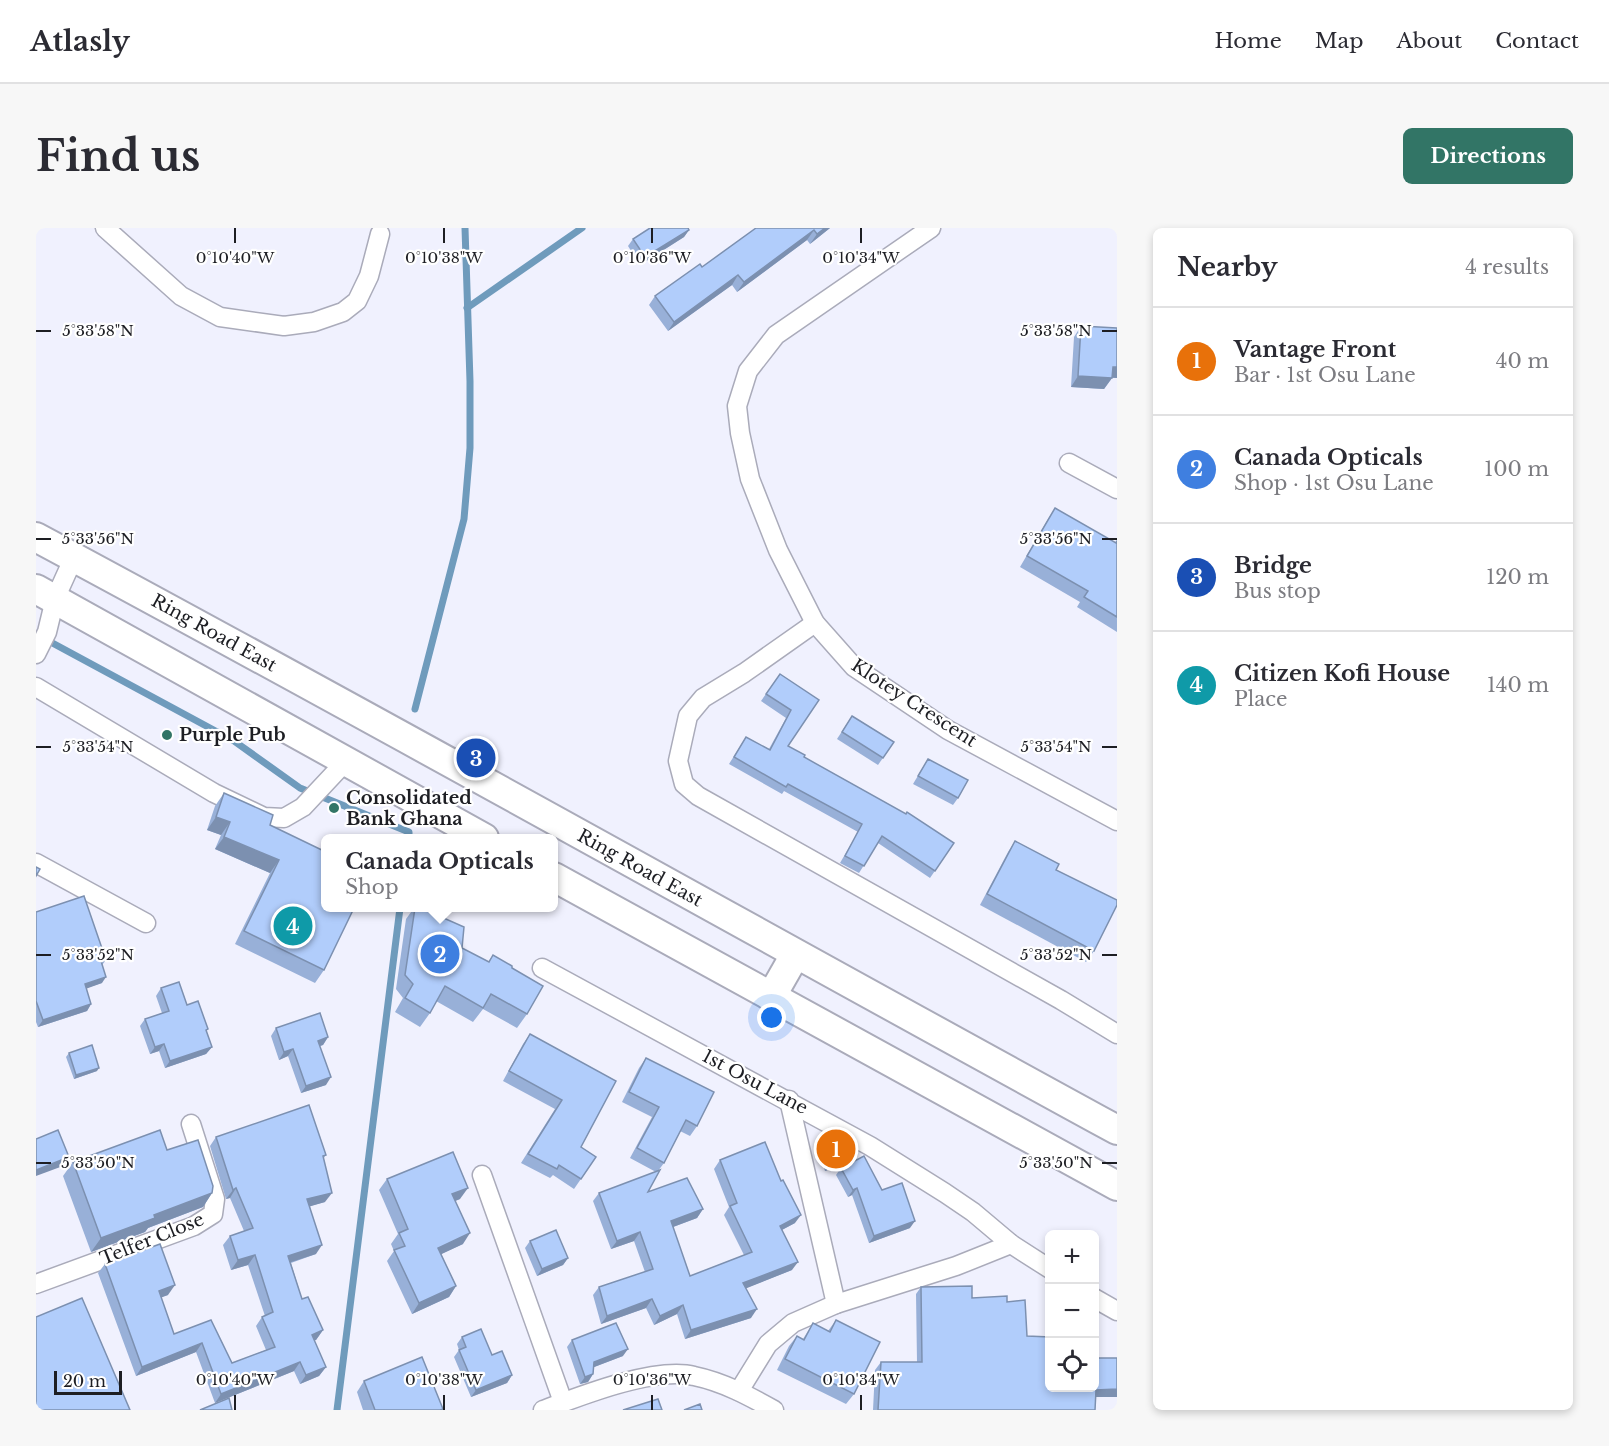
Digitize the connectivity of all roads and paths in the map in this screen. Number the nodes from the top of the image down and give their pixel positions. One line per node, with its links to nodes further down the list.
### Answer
1 (105, 228): 3 (street)
2 (931, 228): 9 (street, Klotey Crescent)
3 (380, 234)
4 (1070, 463): 5 (street)
5 (1117, 489)
6 (36, 537): 7 (main road, Ring Road East)
7 (74, 557): 8 (street); 18 (main road, Ring Road East)
8 (46, 594): 10 (street); 12 (main road)
9 (815, 623): 13 (street, Klotey Crescent); 21 (street)
10 (37, 651)
11 (36, 687): 12 (street)
12 (346, 761): 14 (main road)
13 (1117, 821)
14 (477, 834)
15 (36, 863): 17 (street)
16 (558, 879): 20 (main road)
17 (146, 922)
18 (795, 955): 20 (main road); 24 (main road, Ring Road East)
19 (542, 968): 22 (street, 1st Osu Lane)
20 (771, 997): 26 (main road)
21 (1117, 1034)
22 (789, 1100): 27 (street, 1st Osu Lane); 31 (street)
23 (191, 1124): 29 (street, Telfer Close)
24 (1117, 1130)
25 (482, 1175): 34 (street)
26 (1117, 1186)
27 (1011, 1244): 28 (street, 1st Osu Lane); 31 (street)
28 (1045, 1266)
29 (36, 1284)
30 (1099, 1300): 32 (street)
31 (836, 1304): 33 (street)
32 (1117, 1311)
33 (739, 1391): 34 (street); 36 (street)
34 (563, 1402): 35 (street)
35 (543, 1410)
36 (774, 1410)

